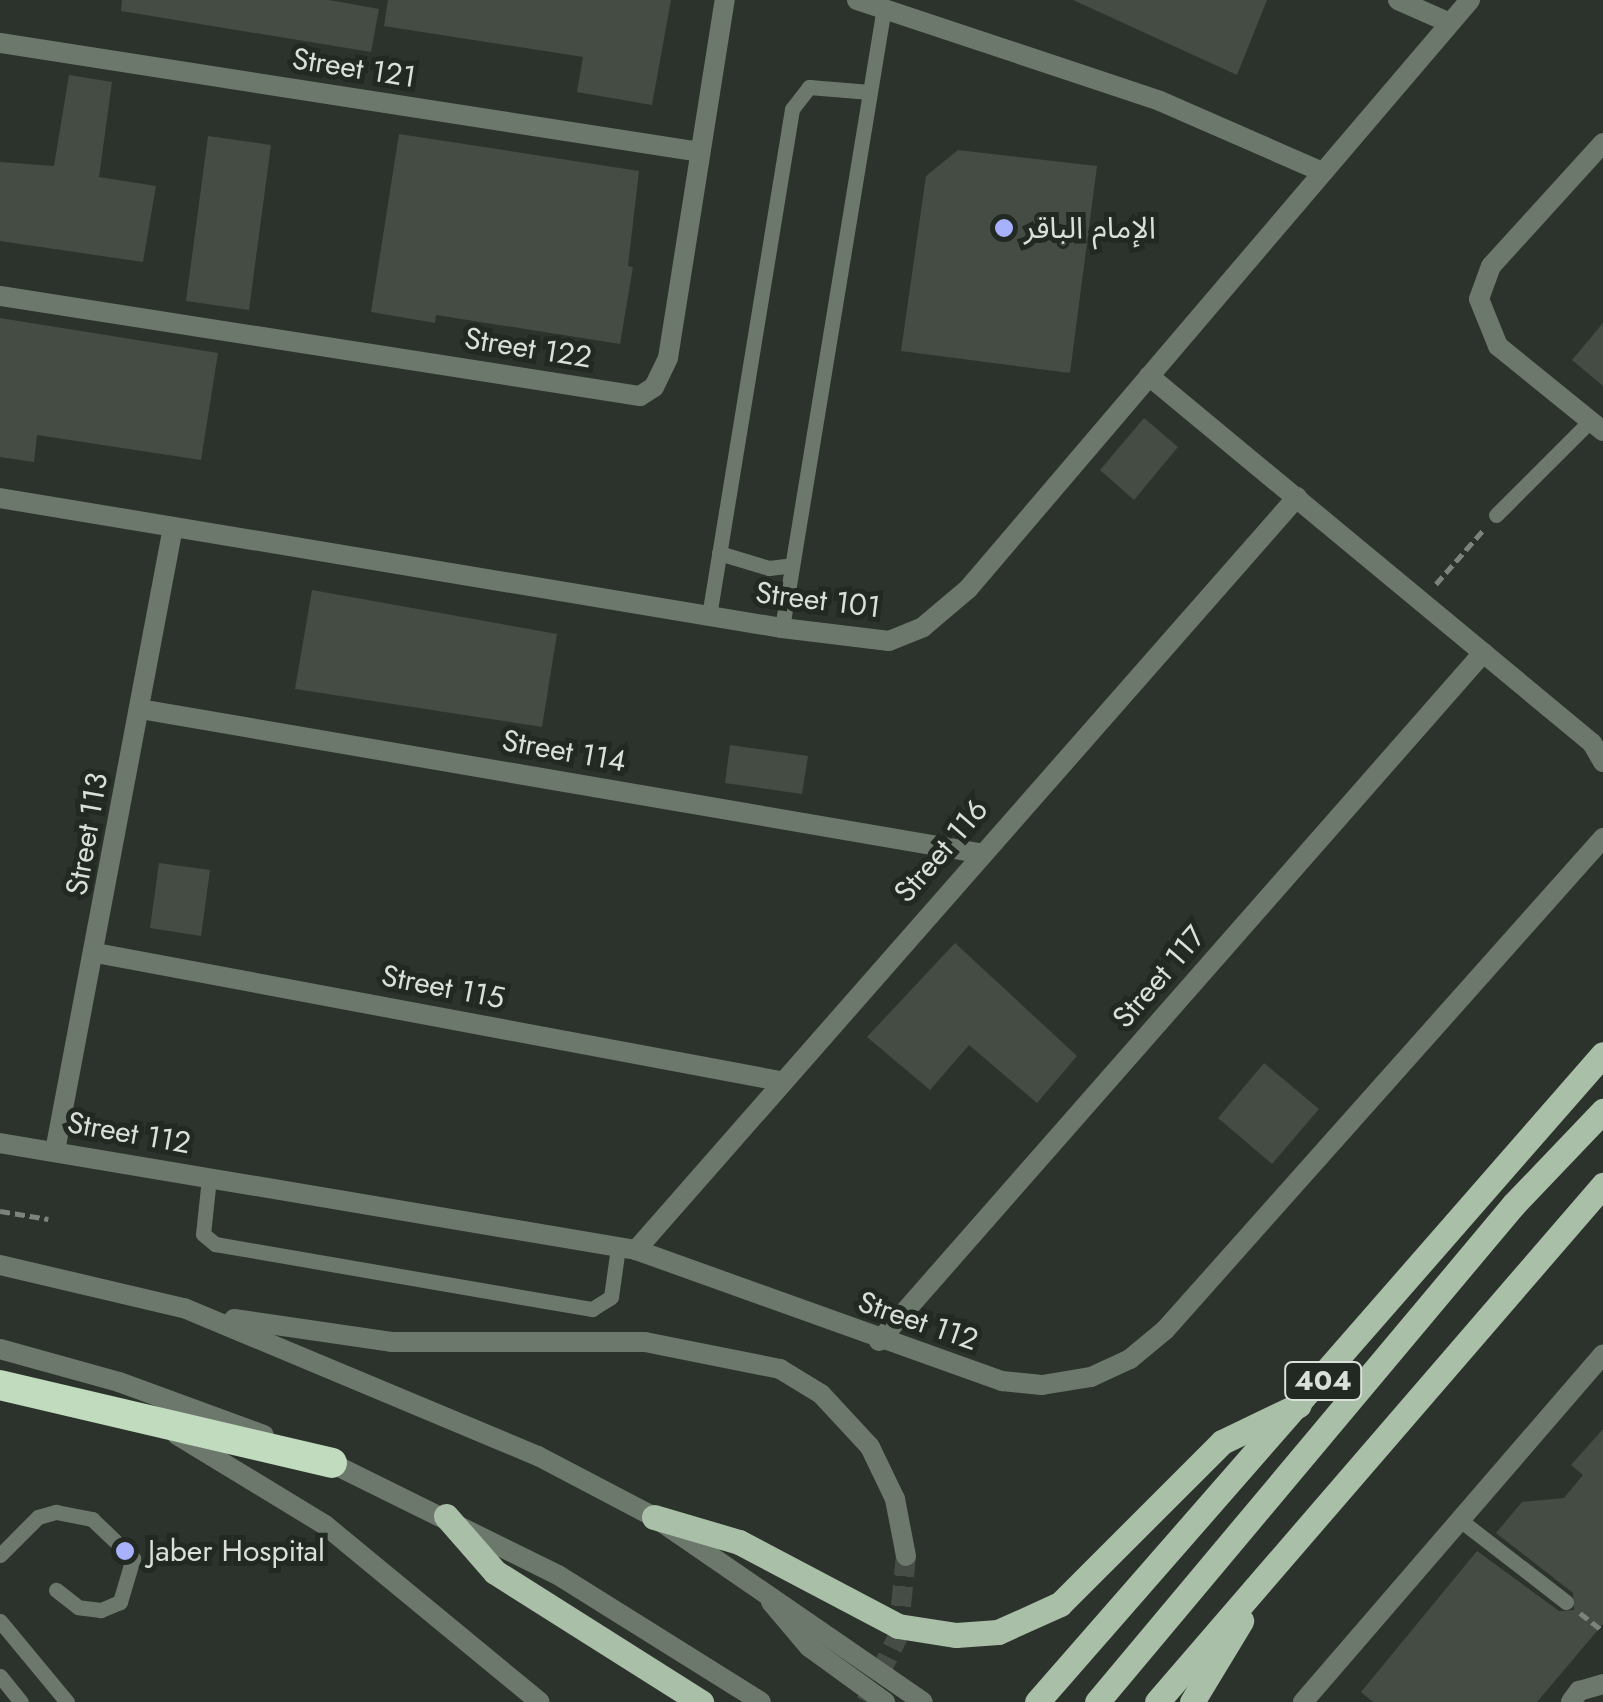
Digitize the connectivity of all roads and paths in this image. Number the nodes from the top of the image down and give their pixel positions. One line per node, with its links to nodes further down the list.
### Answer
1 (725, 0): 10 (street, Street 122)
2 (858, 0): 5 (street)
3 (1398, 0): 6 (street)
4 (1470, 0): 6 (street, Street 101)
5 (884, 6): 8 (lane); 11 (street)
6 (1450, 23): 11 (street, Street 101)
7 (0, 44): 10 (street, Street 121)
8 (870, 92): 19 (lane); 20 (lane)
9 (1603, 143): 14 (street)
10 (700, 152): 12 (street, Street 122)
11 (1320, 172): 13 (street, Street 101)
12 (0, 296)
13 (1149, 376): 15 (street); 23 (street, Street 101)
14 (1597, 426): 17 (lane)
15 (1296, 496): 21 (street); 28 (street, Street 116)
16 (0, 498): 18 (street, Street 101)
17 (1496, 516): 21 (path)
18 (173, 527): 22 (street, Street 101); 25 (street, Street 113)
19 (719, 553): 20 (lane); 22 (lane)
20 (792, 566): 23 (lane)
21 (1421, 601): 24 (street)
22 (709, 616): 23 (street, Street 101)
23 (782, 628)
24 (1483, 654): 26 (street); 42 (street, Street 117)
25 (140, 709): 28 (street, Street 114); 29 (street, Street 113)
26 (1603, 762)
27 (1603, 838): 42 (street, Street 112)
28 (978, 853): 31 (street, Street 116)
29 (96, 953): 31 (street, Street 115); 34 (street, Street 113)
30 (1603, 1054): 46 (main road, 404)
31 (780, 1081): 39 (street, Street 116)
32 (1603, 1111): 70 (main road)
33 (0, 1143): 34 (street, Street 112)
34 (55, 1151): 35 (street, Street 112)
35 (209, 1178): 39 (street, Street 112); 39 (lane)
36 (1603, 1185): 56 (main road, 404)
37 (0, 1210): 38 (path)
38 (48, 1219)
39 (627, 1248): 42 (street, Street 112)
40 (0, 1265): 41 (street)
41 (184, 1308): 50 (street); 53 (street)
42 (879, 1341)
43 (0, 1349): 48 (street)
44 (1603, 1354): 51 (street)
45 (0, 1385): 47 (highway)
46 (1304, 1403): 50 (main road); 69 (main road, 404)
47 (144, 1418): 48 (highway); 64 (street)
48 (332, 1462): 49 (street)
49 (446, 1516): 65 (main road); 66 (street)
50 (654, 1516): 55 (street)
51 (1460, 1520): 57 (lane); 73 (street)
52 (0, 1555): 54 (lane)
53 (906, 1556)
54 (56, 1590)
55 (766, 1592): 67 (street); 68 (street)
56 (1253, 1593): 71 (main road, 404); 72 (main road)
57 (1566, 1602): 59 (path)
58 (0, 1621): 63 (lane)
59 (1603, 1631)
60 (0, 1676): 62 (lane)
61 (1603, 1684): 74 (street)
62 (20, 1702)
63 (67, 1702)
64 (540, 1702)
65 (701, 1702)
66 (761, 1702)
67 (885, 1702)
68 (923, 1702)
69 (1036, 1702)
70 (1097, 1702)
71 (1157, 1702)
72 (1192, 1702)
73 (1304, 1702)
74 (1571, 1702)

